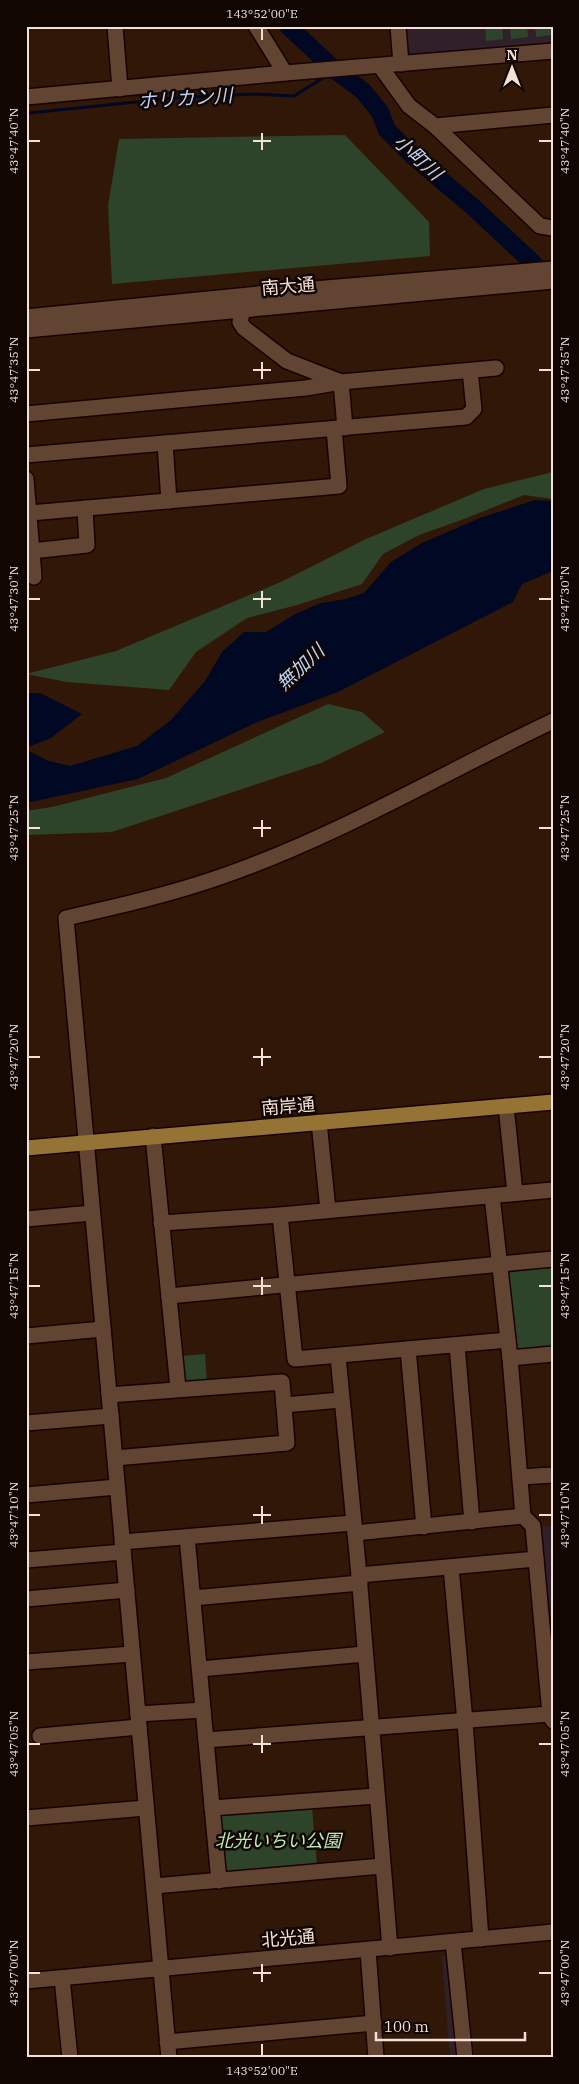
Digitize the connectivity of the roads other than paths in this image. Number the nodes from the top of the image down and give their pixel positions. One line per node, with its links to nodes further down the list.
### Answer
1 (115, 26): 8 (street)
2 (256, 26): 7 (street)
3 (398, 26): 5 (street)
4 (553, 52): 5 (street)
5 (401, 64): 6 (street)
6 (375, 66): 7 (street); 11 (street)
7 (290, 72): 8 (street)
8 (120, 89): 9 (street)
9 (26, 97)
10 (553, 115): 11 (street)
11 (434, 126): 12 (street)
12 (553, 228)
13 (553, 269): 15 (street, 南大通)
14 (553, 281): 15 (street, 南大通)
15 (354, 293): 16 (street, 南大通)
16 (243, 302): 17 (street, 南大通); 18 (street, 南大通); 21 (street)
17 (26, 317)
18 (26, 330)
19 (496, 368): 20 (street)
20 (470, 371): 21 (street); 23 (street)
21 (341, 382): 22 (street); 23 (street)
22 (26, 414)
23 (339, 429): 24 (street); 27 (street)
24 (165, 444): 25 (street); 27 (street)
25 (26, 455)
26 (26, 478): 29 (street)
27 (169, 501): 28 (street)
28 (84, 508): 29 (street); 30 (street)
29 (30, 513): 30 (street)
30 (32, 551): 31 (street)
31 (34, 577)
32 (553, 721): 37 (street)
33 (553, 1102): 34 (main road, 南岸通)
34 (506, 1106): 35 (main road, 南岸通); 40 (street)
35 (319, 1122): 36 (main road, 南岸通); 42 (street)
36 (153, 1136): 37 (main road, 南岸通); 46 (street)
37 (86, 1142): 38 (main road, 南岸通); 43 (street)
38 (26, 1148)
39 (553, 1190): 40 (street)
40 (515, 1194): 41 (street)
41 (492, 1196): 42 (street); 48 (street)
42 (328, 1210): 44 (street)
43 (92, 1213): 45 (street); 51 (street)
44 (280, 1215): 46 (street); 49 (street)
45 (26, 1219)
46 (161, 1223): 50 (street)
47 (553, 1259): 48 (street)
48 (501, 1264): 49 (street); 53 (street)
49 (286, 1286): 50 (street); 57 (street)
50 (169, 1296): 59 (street)
51 (103, 1329): 52 (street); 60 (street)
52 (27, 1333)
53 (508, 1340): 54 (street); 58 (street)
54 (457, 1345): 55 (street); 71 (street)
55 (408, 1349): 57 (street); 72 (street)
56 (553, 1354): 58 (street)
57 (338, 1356): 61 (street)
58 (510, 1358): 67 (street)
59 (178, 1388): 60 (street); 62 (street)
60 (109, 1395): 63 (street)
61 (341, 1400): 62 (street); 73 (street)
62 (284, 1405): 65 (street)
63 (111, 1416): 64 (street); 65 (street)
64 (26, 1423)
65 (115, 1458): 68 (street)
66 (553, 1475): 67 (street)
67 (520, 1478): 70 (street)
68 (117, 1487): 69 (street); 75 (street)
69 (26, 1495)
70 (523, 1516): 71 (street); 76 (street)
71 (472, 1522): 72 (street)
72 (424, 1527): 73 (street)
73 (354, 1528): 74 (street); 79 (street)
74 (188, 1537): 75 (street); 81 (street)
75 (122, 1547): 77 (street); 80 (street)
76 (536, 1559): 78 (street); 88 (street)
77 (26, 1560)
78 (451, 1567): 79 (street); 90 (street)
79 (359, 1579): 81 (street); 84 (street)
80 (127, 1590): 82 (street); 83 (street)
81 (193, 1598): 86 (street)
82 (26, 1599)
83 (132, 1654): 85 (street); 89 (street)
84 (365, 1654): 86 (street); 91 (street)
85 (26, 1662)
86 (200, 1669): 87 (street)
87 (203, 1710): 89 (street); 93 (street)
88 (552, 1717): 90 (street)
89 (139, 1720): 92 (street); 95 (street)
90 (465, 1722): 91 (street); 102 (street)
91 (371, 1727): 93 (street); 94 (street)
92 (40, 1736)
93 (206, 1740): 96 (street)
94 (376, 1796): 96 (street); 98 (street)
95 (146, 1808): 97 (street); 100 (street)
96 (212, 1808): 99 (street)
97 (26, 1818)
98 (382, 1866): 99 (street); 104 (street)
99 (218, 1880): 100 (street)
100 (154, 1886): 106 (street)
101 (553, 1932): 102 (street, 北光通)
102 (481, 1939): 103 (street, 北光通)
103 (453, 1942): 104 (street, 北光通); 114 (street)
104 (390, 1948): 105 (street, 北光通)
105 (368, 1950): 106 (street, 北光通); 109 (street)
106 (161, 1968): 107 (street, 北光通); 110 (street)
107 (62, 1978): 108 (street, 北光通); 111 (street)
108 (26, 1981)
109 (374, 2023): 110 (street); 113 (street)
110 (167, 2042): 112 (street)
111 (70, 2058)
112 (169, 2058)
113 (376, 2058)
114 (466, 2058)

